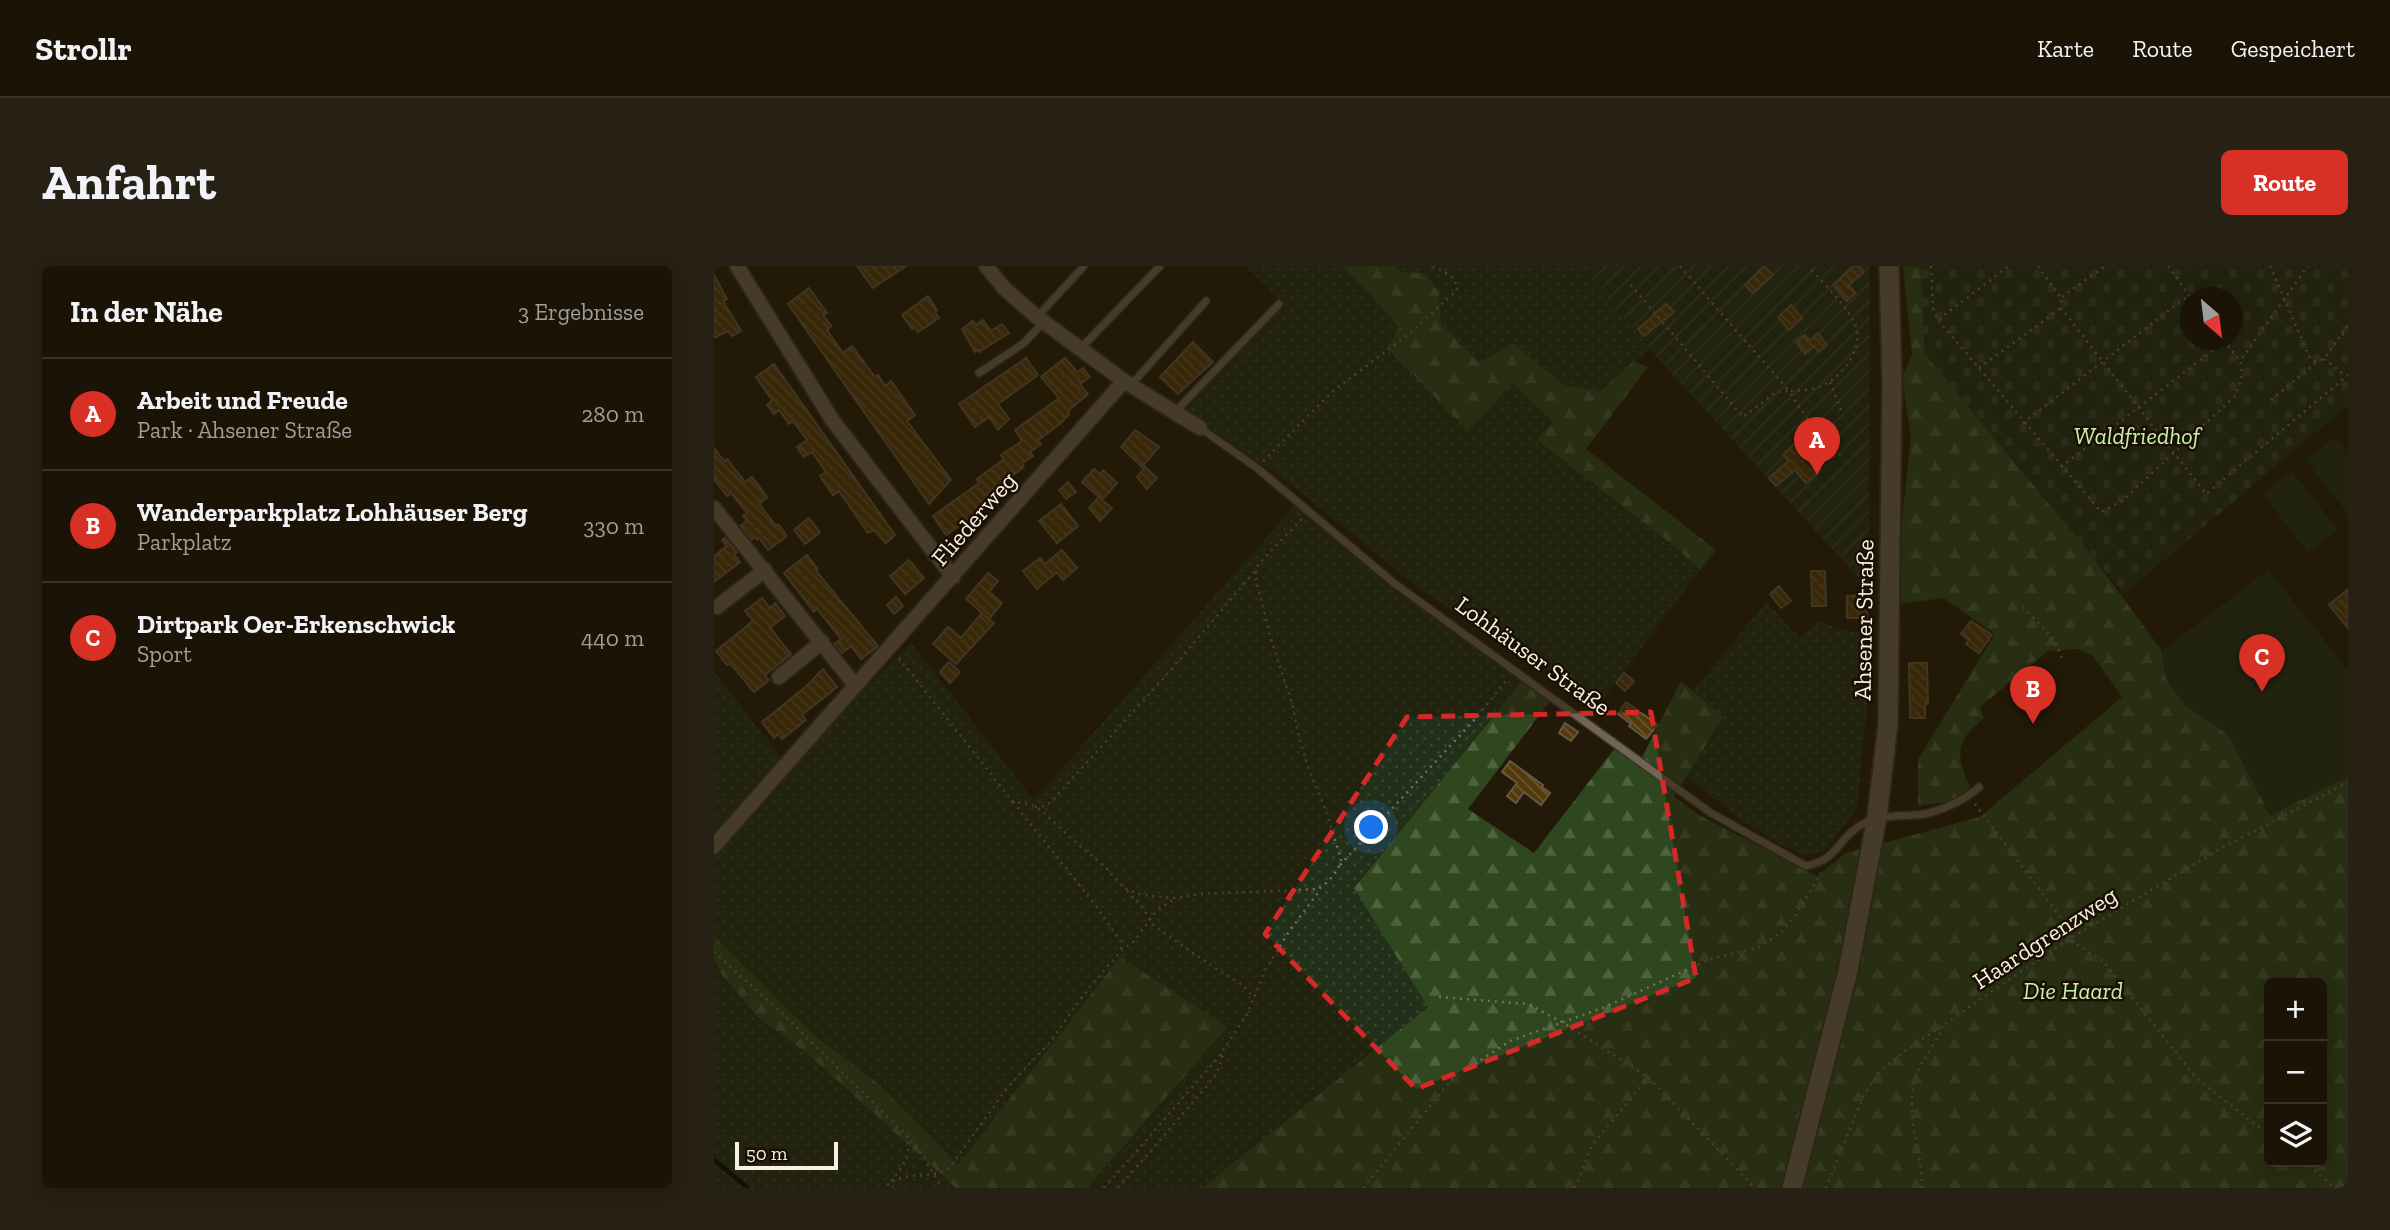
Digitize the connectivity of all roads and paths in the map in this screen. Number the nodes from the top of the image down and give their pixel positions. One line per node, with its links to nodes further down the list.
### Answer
1 (737, 266): 58 (street)
2 (986, 266): 26 (street, Lohhäuser Straße)
3 (1084, 266): 26 (lane)
4 (1160, 266): 31 (lane)
5 (1432, 266): 53 (path)
6 (1680, 266): 43 (path)
7 (1808, 266): 17 (path)
8 (1817, 266): 17 (path)
9 (1889, 266): 73 (main road, Ahsener Straße)
10 (1931, 266): 27 (path)
11 (2008, 266): 27 (path)
12 (2038, 266): 20 (path)
13 (2105, 266): 20 (path)
14 (2168, 266): 19 (path)
15 (2270, 266): 21 (path)
16 (2308, 266): 21 (path)
17 (1812, 270): 41 (path)
18 (1631, 285): 43 (path)
19 (2183, 287)
20 (2061, 298): 25 (path)
21 (2285, 299): 36 (path); 37 (path)
22 (1206, 301): 42 (lane)
23 (2180, 303): 35 (path)
24 (1279, 304): 47 (lane)
25 (2061, 308): 35 (path); 38 (path)
26 (1041, 319): 31 (street, Lohhäuser Straße); 39 (lane)
27 (1938, 320): 38 (path)
28 (2348, 325): 29 (path)
29 (2342, 334): 30 (path); 34 (path)
30 (2348, 338)
31 (1081, 348): 42 (street, Lohhäuser Straße)
32 (2212, 350): 45 (path)
33 (2232, 350): 36 (path)
34 (2324, 359): 37 (path); 40 (path)
35 (2102, 361): 45 (path); 48 (path)
36 (2240, 361): 50 (path)
37 (2318, 361): 44 (path)
38 (1978, 369): 48 (path)
39 (979, 373)
40 (2347, 376): 50 (path)
41 (1830, 382): 43 (path); 46 (path)
42 (1127, 383): 47 (street, Lohhäuser Straße); 58 (street, Fliederweg)
43 (1789, 391): 51 (path)
44 (2271, 400)
45 (2137, 408): 50 (path); 52 (path)
46 (1841, 410)
47 (1175, 412): 49 (street, Lohhäuser Straße)
48 (2023, 422): 52 (path)
49 (1200, 428): 53 (lane, Lohhäuser Straße)
50 (2173, 454): 52 (path)
51 (1843, 458)
52 (2061, 467)
53 (1256, 468): 55 (lane, Lohhäuser Straße)
54 (714, 508): 57 (street)
55 (1306, 509): 56 (path); 64 (lane, Lohhäuser Straße)
56 (1258, 565): 71 (path); 77 (path)
57 (765, 570): 59 (street); 61 (street)
58 (953, 577): 62 (street, Fliederweg)
59 (716, 607)
60 (2023, 607): 63 (path)
61 (822, 642): 65 (street); 66 (street)
62 (888, 648): 66 (street, Fliederweg); 70 (path)
63 (2063, 660)
64 (1514, 670): 76 (lane, Lohhäuser Straße); 77 (path)
65 (779, 677)
66 (855, 685): 75 (street, Fliederweg)
67 (2348, 782): 85 (path, Haardgrenzweg)
68 (1979, 787): 69 (lane)
69 (1969, 796): 73 (lane); 85 (path)
70 (1013, 802): 72 (path); 87 (path)
71 (1051, 802): 72 (path); 74 (path)
72 (1035, 807): 74 (path)
73 (1877, 817): 76 (lane, Lohhäuser Straße); 105 (main road, Ahsener Straße)
74 (1050, 818): 79 (path)
75 (714, 846)
76 (1833, 853): 90 (path)
77 (1340, 865): 78 (path)
78 (1322, 887): 80 (path); 89 (path)
79 (1124, 888): 80 (path); 81 (path)
80 (1175, 898): 82 (path)
81 (1143, 909): 82 (path); 83 (path); 84 (path)
82 (1155, 914): 83 (path)
83 (1150, 919): 84 (path); 89 (path)
84 (1146, 925): 87 (path)
85 (2069, 939): 91 (path, Haardgrenzweg); 94 (path)
86 (714, 952): 95 (path)
87 (1120, 952): 97 (path)
88 (1438, 997): 90 (path)
89 (1254, 1001): 92 (path)
90 (1562, 1023): 93 (path); 102 (path)
91 (1946, 1024): 106 (path, Haardgrenzweg); 107 (path)
92 (1224, 1050): 100 (path); 101 (path)
93 (1648, 1077): 103 (path); 104 (path)
94 (2264, 1131)
95 (902, 1132): 97 (path); 98 (path)
96 (2309, 1167): 108 (path)
97 (934, 1175): 98 (path); 99 (path)
98 (885, 1187)
99 (942, 1188)
100 (1104, 1188)
101 (1118, 1188)
102 (1363, 1188)
103 (1575, 1188)
104 (1755, 1188)
105 (1793, 1188)
106 (1826, 1188)
107 (1922, 1188)
108 (2336, 1188)

